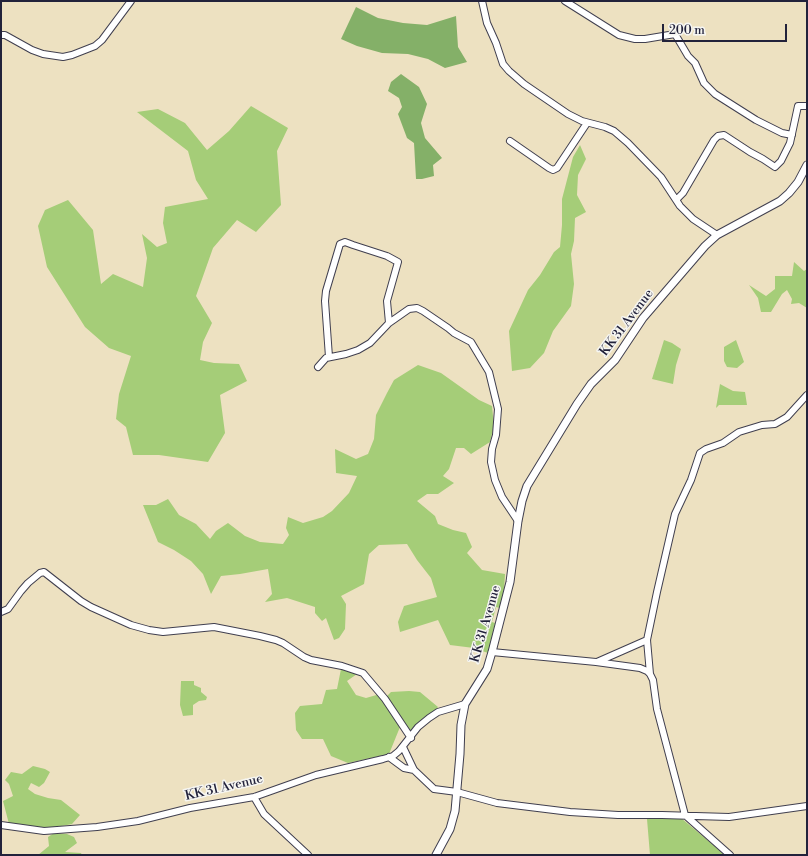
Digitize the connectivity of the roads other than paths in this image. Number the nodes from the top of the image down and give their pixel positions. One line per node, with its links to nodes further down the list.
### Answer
1 (131, 1): 4 (street)
2 (482, 1): 6 (street)
3 (565, 1): 7 (street)
4 (1, 35)
5 (807, 106): 7 (street)
6 (587, 122): 8 (street); 11 (street)
7 (792, 134): 10 (street)
8 (510, 141)
9 (807, 165): 11 (main road, KK 31 Avenue)
10 (677, 199)
11 (717, 235): 16 (main road, KK 31 Avenue)
12 (389, 323): 13 (street); 13 (street); 16 (street)
13 (329, 357): 14 (street)
14 (318, 367)
15 (807, 395): 18 (street)
16 (518, 521): 19 (main road, KK 31 Avenue)
17 (1, 612): 23 (street)
18 (647, 640): 20 (street); 21 (street)
19 (492, 652): 20 (street); 22 (main road, KK 31 Avenue)
20 (596, 662): 21 (street)
21 (650, 674): 30 (street)
22 (465, 704): 23 (street, KK 31 Avenue); 27 (main road)
23 (411, 738): 24 (street, KK 31 Avenue)
24 (403, 746): 25 (street, KK 31 Avenue); 26 (street)
25 (389, 757): 26 (street); 28 (street, KK 31 Avenue)
26 (414, 770): 27 (street)
27 (457, 792): 30 (street); 33 (main road)
28 (254, 797): 31 (street, KK 31 Avenue); 32 (street)
29 (807, 806): 30 (street)
30 (685, 815): 34 (street)
31 (1, 825)
32 (308, 855)
33 (436, 855)
34 (730, 855)

